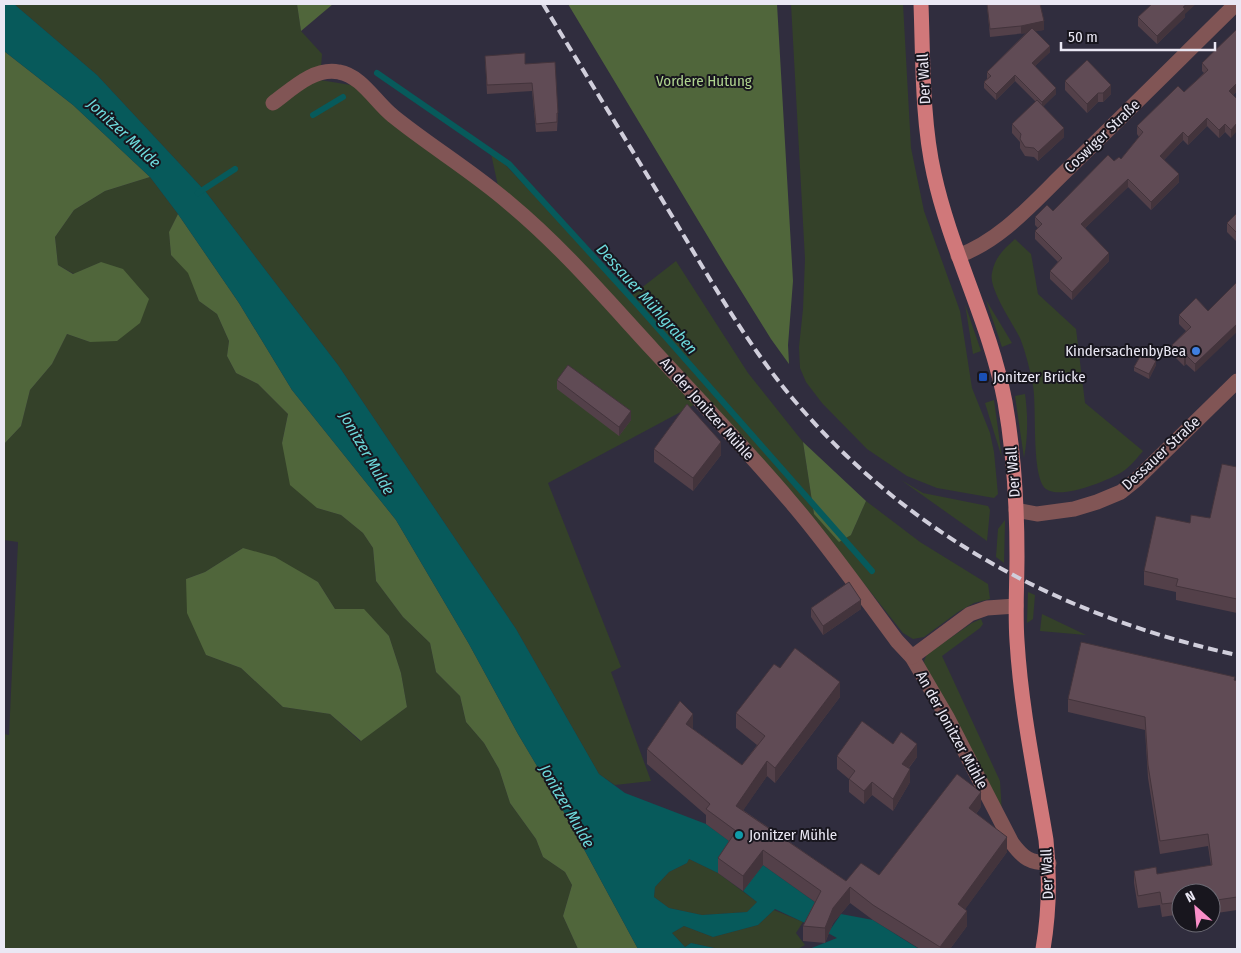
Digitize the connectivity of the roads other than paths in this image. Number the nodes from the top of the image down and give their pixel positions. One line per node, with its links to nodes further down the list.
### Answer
1 (921, 4): 4 (main road, Der Wall)
2 (1236, 4): 4 (street, Coswiger Straße)
3 (273, 102): 8 (street, An der Jonitzer Mühle)
4 (958, 256): 6 (main road, Der Wall)
5 (1237, 381): 6 (street, Dessauer Straße)
6 (1016, 510): 7 (main road, Der Wall)
7 (1016, 606): 8 (street); 9 (main road, Der Wall)
8 (912, 657): 9 (street, An der Jonitzer Mühle)
9 (1048, 863): 10 (main road, Der Wall)
10 (1043, 949)

